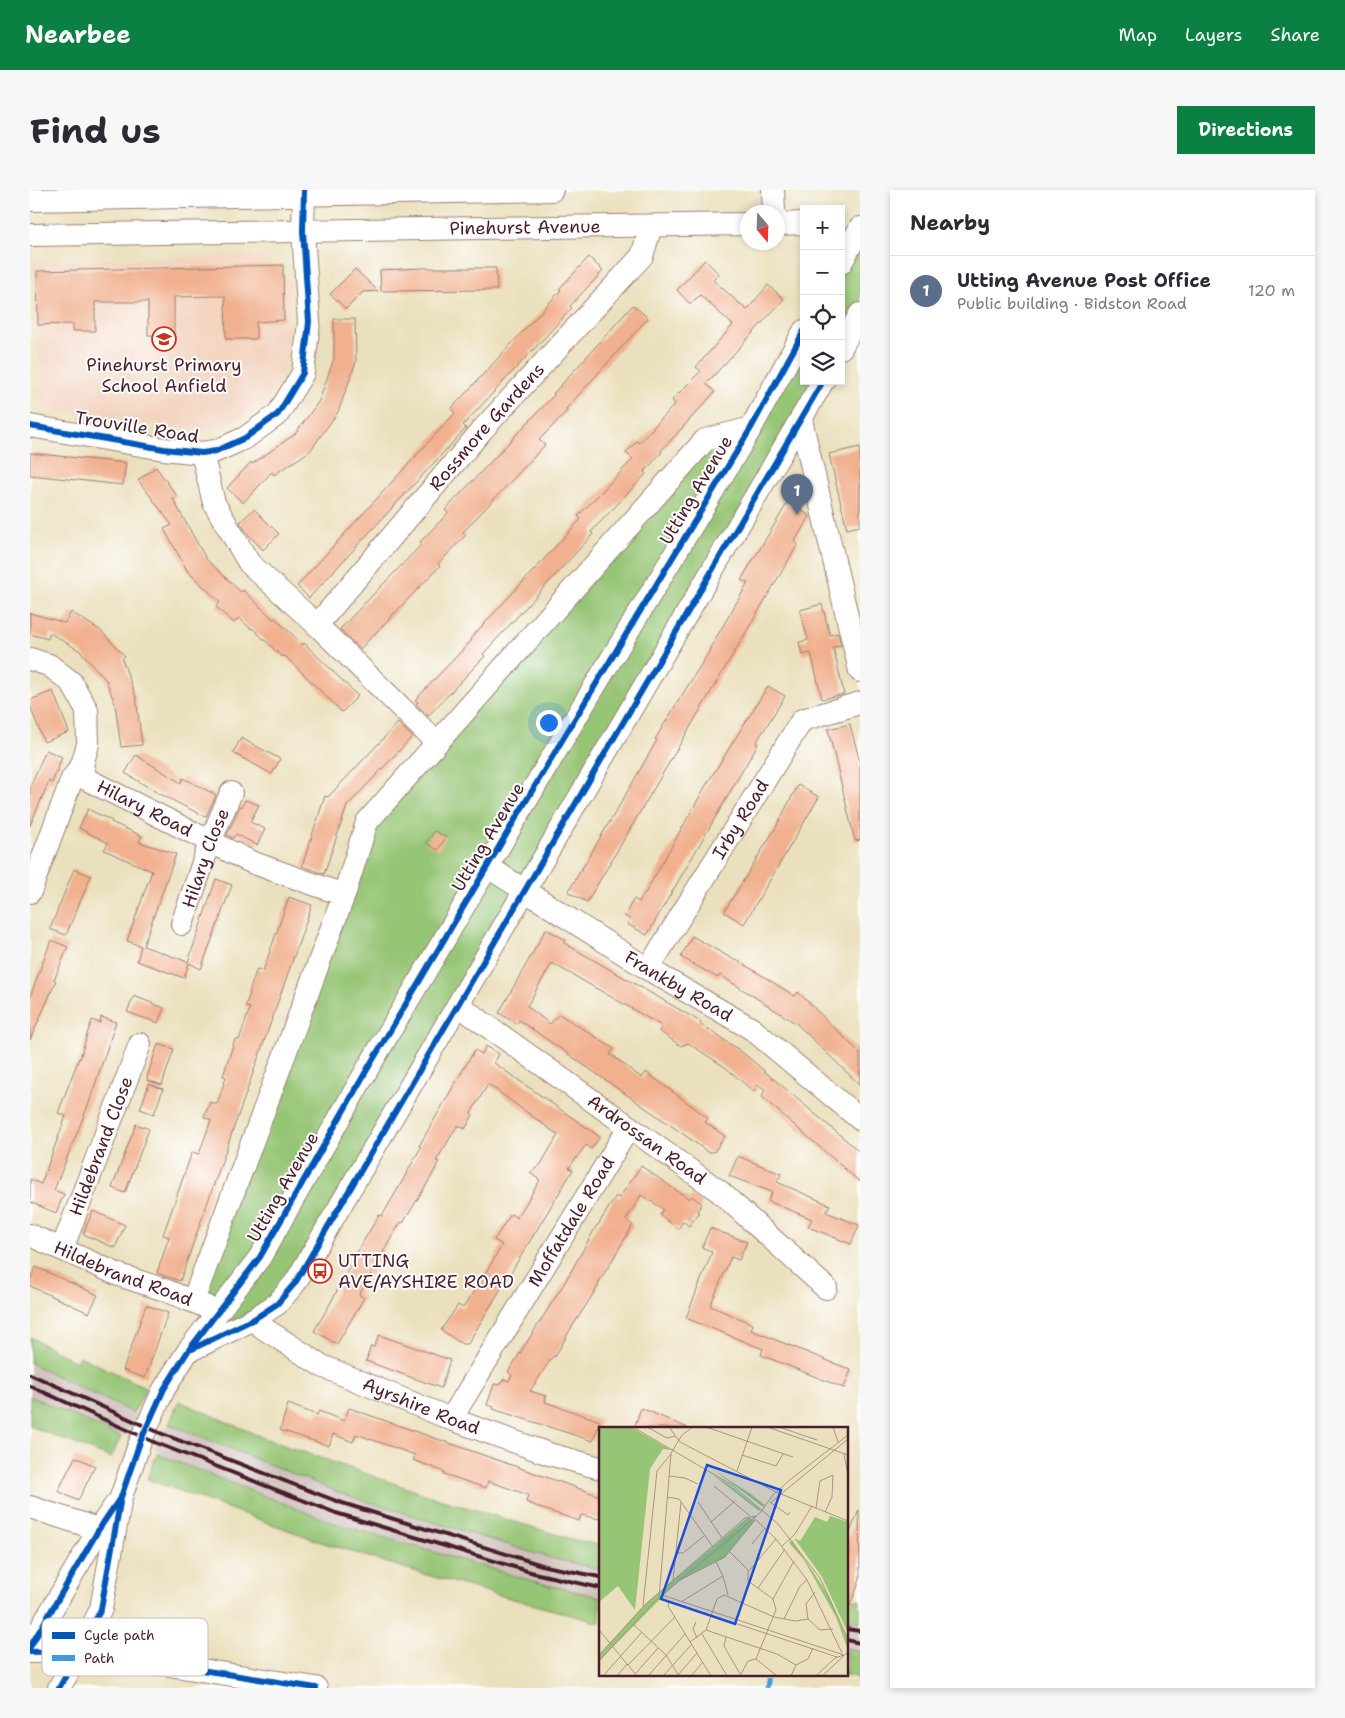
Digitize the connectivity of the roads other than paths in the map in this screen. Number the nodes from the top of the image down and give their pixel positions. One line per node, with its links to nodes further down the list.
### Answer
1 (552, 190): 3 (street)
2 (773, 190): 5 (street)
3 (305, 192): 4 (street); 12 (street)
4 (30, 200)
5 (774, 205)
6 (800, 223): 8 (street)
7 (740, 224): 9 (street, Pinehurst Avenue)
8 (785, 224)
9 (651, 226): 12 (street, Pinehurst Avenue); 23 (street, Rossmore Gardens)
10 (845, 226): 11 (street)
11 (860, 228): 14 (street)
12 (303, 231): 13 (street, Pinehurst Avenue); 22 (street, Trouville Road)
13 (30, 235)
14 (845, 256)
15 (860, 314): 17 (street)
16 (800, 339): 21 (street, Utting Avenue)
17 (845, 341)
18 (821, 385): 19 (street, Utting Avenue)
19 (801, 420): 25 (street); 32 (street, Utting Avenue)
20 (30, 426): 22 (street, Trouville Road)
21 (752, 428): 27 (street, Utting Avenue); 31 (street, Utting Avenue)
22 (202, 453): 23 (street)
23 (316, 625): 27 (street)
24 (30, 659): 28 (street, Hilary Road)
25 (860, 671)
26 (860, 703): 36 (street, Irby Road)
27 (436, 742): 34 (street, Utting Avenue)
28 (82, 765): 30 (street, Hilary Road); 33 (street)
29 (231, 793): 30 (street, Hilary Close)
30 (210, 842): 34 (street, Hilary Road); 35 (street, Hilary Close)
31 (488, 867): 32 (street, Frankby Road); 45 (street, Utting Avenue)
32 (524, 890): 36 (street, Frankby Road); 37 (street, Utting Avenue)
33 (30, 892)
34 (344, 895): 44 (street, Utting Avenue)
35 (182, 924)
36 (648, 969): 39 (street, Frankby Road)
37 (458, 1005): 40 (street, Ardrossan Road); 46 (street, Utting Avenue)
38 (140, 1044): 42 (street, Hildebrand Close)
39 (860, 1119)
40 (629, 1127): 43 (street, Ardrossan Road); 49 (street, Moffatdale Road)
41 (30, 1235): 42 (street, Hildebrand Road)
42 (62, 1249): 44 (street, Hildebrand Road)
43 (826, 1288)
44 (193, 1301): 45 (street, Hildebrand Road)
45 (218, 1311): 47 (street); 48 (street, Utting Avenue)
46 (254, 1319): 47 (street, Utting Avenue); 49 (street, Ayrshire Road)
47 (233, 1328): 48 (street, Utting Avenue)
48 (188, 1351): 52 (street, Utting Avenue)
49 (452, 1419): 50 (street, Ayrshire Road)
50 (599, 1468)
51 (30, 1507): 52 (street)
52 (107, 1531): 53 (street, Utting Avenue); 54 (street, Utting Avenue)
53 (49, 1618)
54 (96, 1618)
55 (42, 1629): 56 (street, Utting Avenue)
56 (30, 1647)
57 (208, 1671): 60 (street)
58 (66, 1676): 59 (street, Utting Avenue)
59 (59, 1688)
60 (316, 1688)

